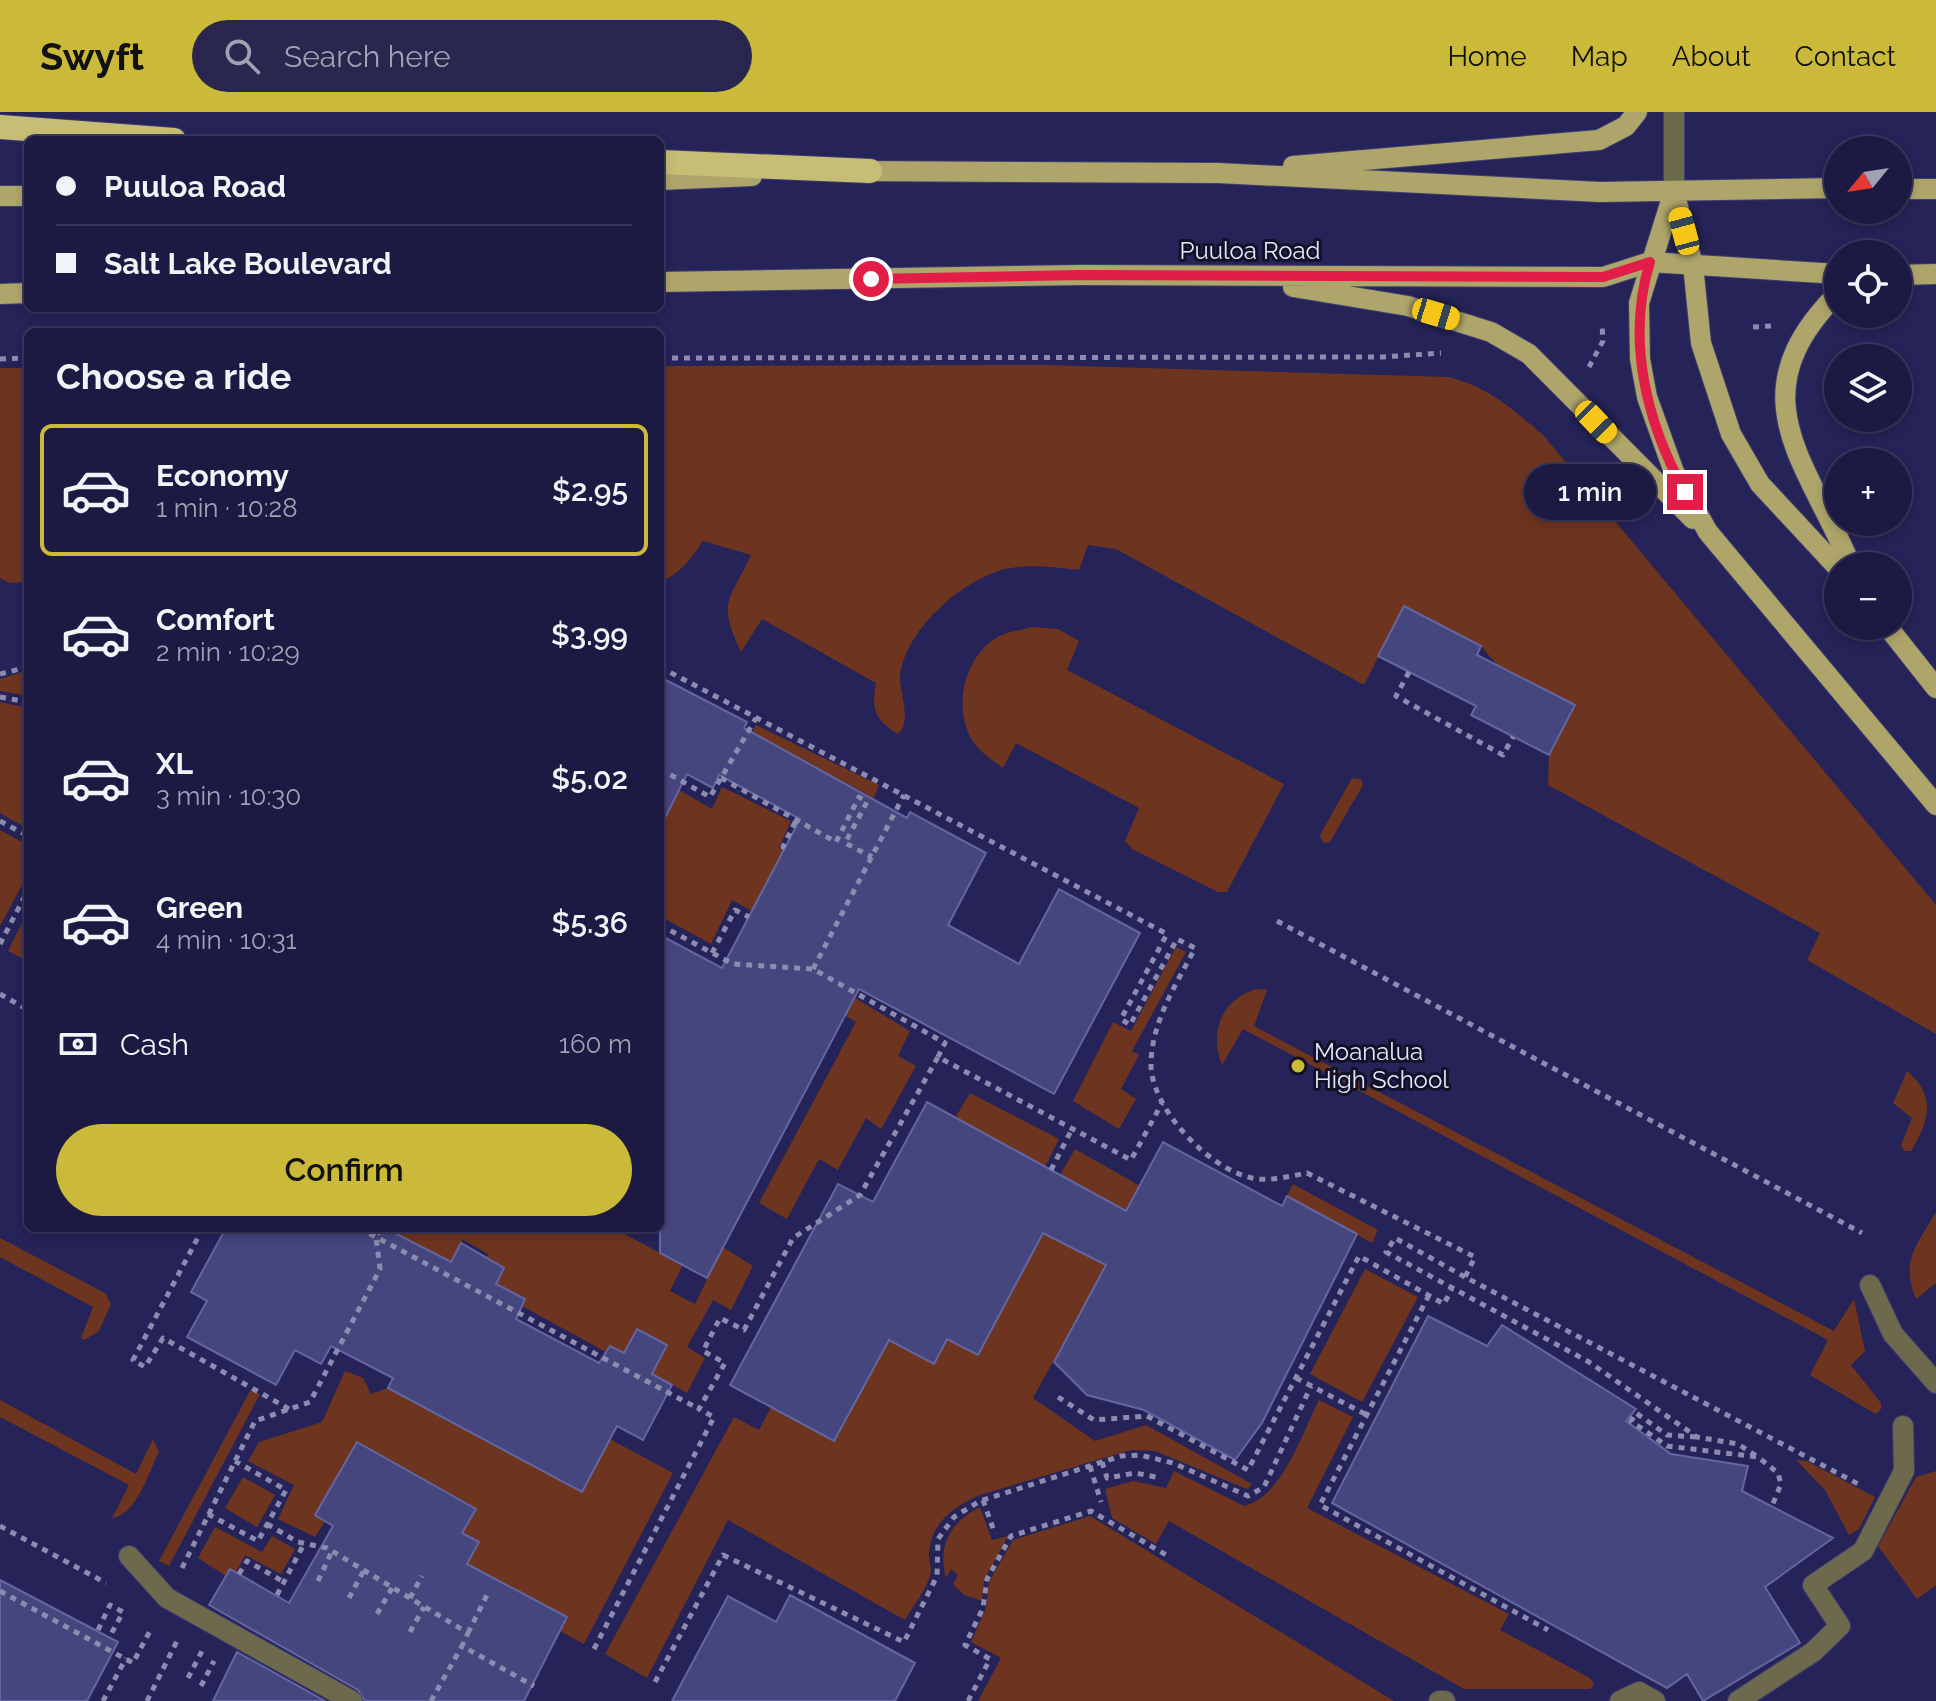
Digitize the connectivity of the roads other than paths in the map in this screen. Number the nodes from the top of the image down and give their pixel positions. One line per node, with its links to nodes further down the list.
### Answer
1 (1637, 112): 7 (main road)
2 (1674, 112): 12 (street)
3 (0, 127): 4 (highway)
4 (120, 136)
5 (664, 162): 6 (highway)
6 (870, 171): 7 (main road); 8 (main road)
7 (1218, 173): 12 (main road)
8 (664, 180)
9 (1824, 188): 12 (main road)
10 (1912, 189): 11 (main road)
11 (1936, 189)
12 (1674, 191): 15 (main road); 16 (main road)
13 (0, 196): 14 (main road)
14 (24, 196)
15 (1650, 262): 16 (main road, Puuloa Road); 20 (main road, Puuloa Road); 25 (main road)
16 (1693, 265): 17 (main road, Puuloa Road); 27 (main road)
17 (1824, 273)
18 (1936, 274): 19 (main road)
19 (1912, 275)
20 (1231, 277): 21 (main road, Puuloa Road); 25 (main road)
21 (664, 282)
22 (24, 293): 23 (main road)
23 (0, 294)
24 (1824, 306): 26 (main road)
25 (1708, 532): 30 (main road)
26 (1844, 552)
27 (1824, 553)
28 (1898, 640): 29 (main road)
29 (1936, 688)
30 (1936, 805)
31 (1870, 1285): 32 (street)
32 (1936, 1383)
33 (1903, 1426): 38 (street)
34 (129, 1556): 35 (street)
35 (352, 1701)
36 (1620, 1701): 37 (street)
37 (1655, 1701)
38 (1738, 1701)

